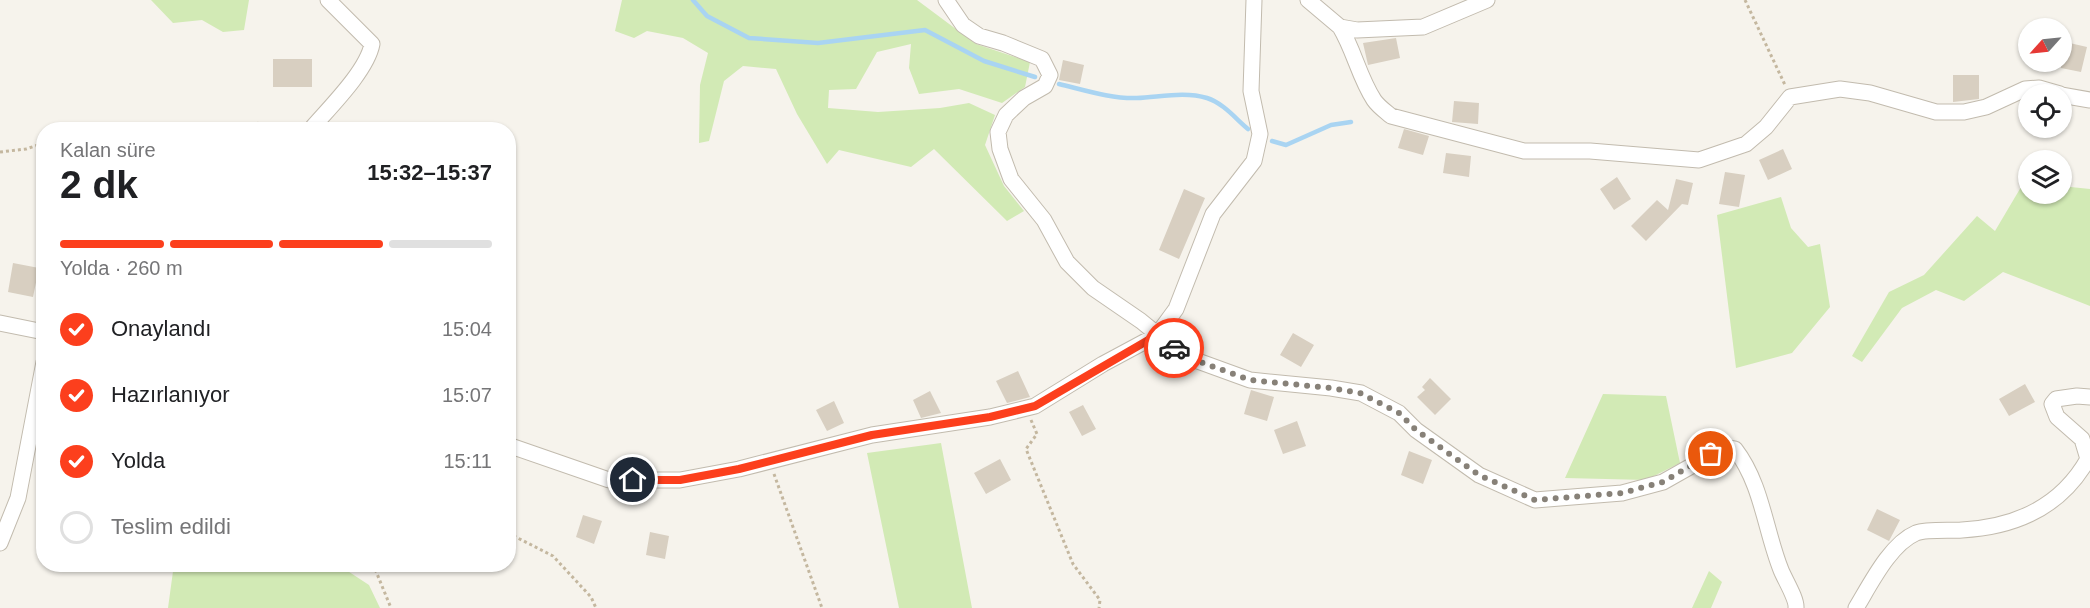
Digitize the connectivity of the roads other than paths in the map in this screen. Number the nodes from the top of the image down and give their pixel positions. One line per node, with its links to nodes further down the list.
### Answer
1 (328, 0): 10 (street)
2 (946, 0): 13 (street)
3 (1254, 0): 13 (street)
4 (1308, 0): 6 (street)
5 (1487, 0): 6 (street)
6 (1340, 27): 7 (street)
7 (2018, 92)
8 (2072, 97): 9 (street)
9 (2090, 100)
10 (317, 122)
11 (0, 323): 12 (street)
12 (36, 330)
13 (1157, 335): 16 (street); 18 (street)
14 (2090, 397): 19 (street)
15 (36, 404): 17 (street)
16 (516, 448)
17 (0, 543)
18 (1796, 608)
19 (1856, 608)

